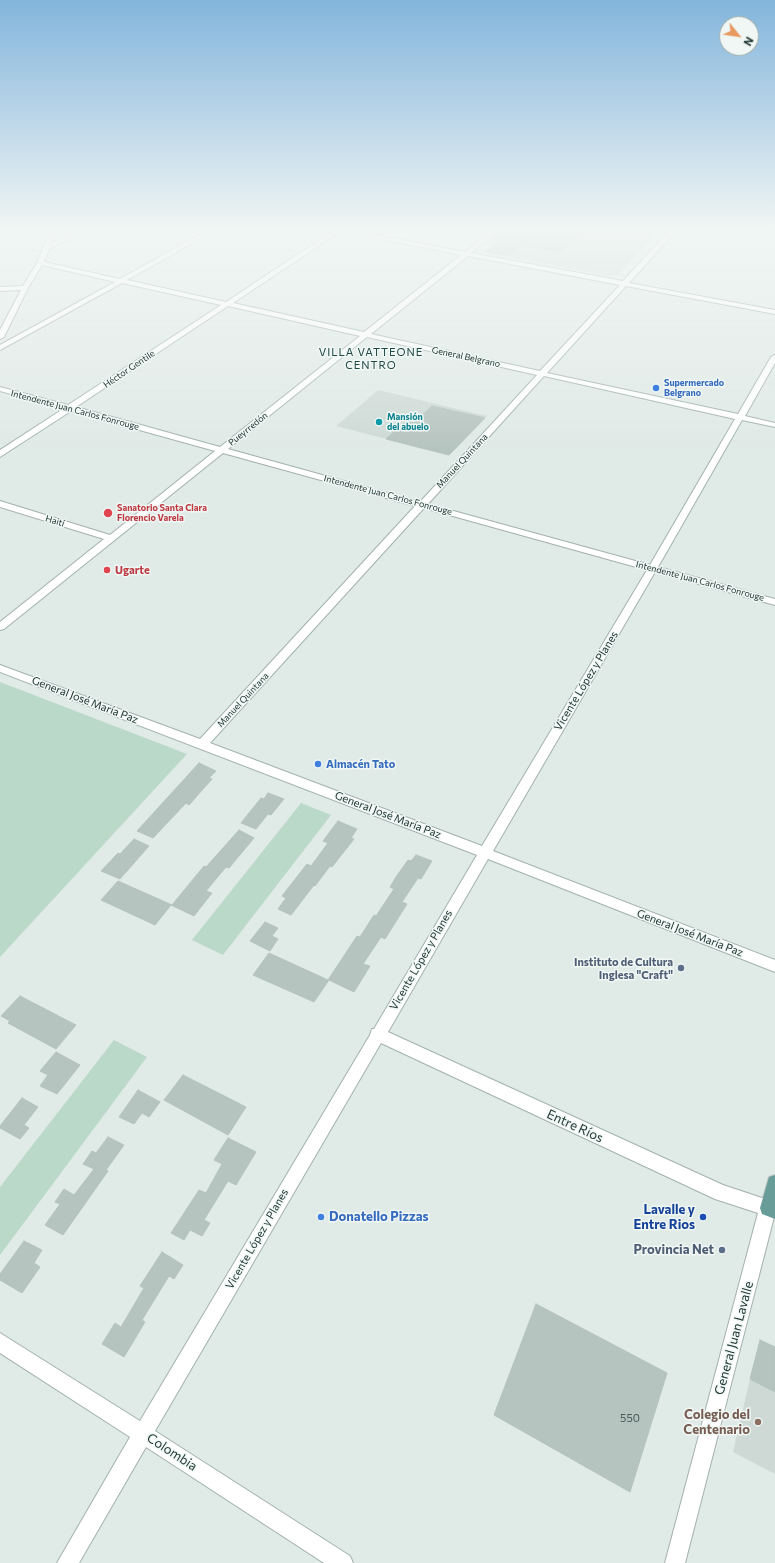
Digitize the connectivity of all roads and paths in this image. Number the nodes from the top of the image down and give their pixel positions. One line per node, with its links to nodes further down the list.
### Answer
1 (17, 304): 9 (street)
2 (80, 304): 10 (street)
3 (226, 304): 8 (street, General Belgrano); 14 (street, Héctor Gentile)
4 (405, 304): 8 (street, Pueyrredón)
5 (607, 304): 12 (street, Manuel Quintana)
6 (732, 304): 7 (street)
7 (775, 312)
8 (366, 335): 12 (street, General Belgrano); 17 (street, Pueyrredón)
9 (0, 337)
10 (0, 348)
11 (775, 357): 15 (street, Vicente López y Planes)
12 (542, 374): 15 (street, General Belgrano); 20 (street, Manuel Quintana)
13 (0, 389): 14 (street, Intendente Juan Carlos Fonrouge)
14 (69, 408): 17 (street, Intendente Juan Carlos Fonrouge); 18 (street, Héctor Gentile)
15 (739, 417): 16 (street, General Belgrano); 22 (street, Vicente López y Planes)
16 (775, 425)
17 (222, 450): 20 (street, Intendente Juan Carlos Fonrouge); 21 (street, Pueyrredón)
18 (0, 454)
19 (0, 504): 21 (street, Haití)
20 (422, 504): 22 (street, Intendente Juan Carlos Fonrouge); 26 (street, Manuel Quintana)
21 (111, 538): 24 (street, Pueyrredón)
22 (653, 568): 23 (street, Intendente Juan Carlos Fonrouge); 27 (street, Vicente López y Planes)
23 (775, 602)
24 (0, 627)
25 (0, 668): 26 (street, General José María Paz)
26 (202, 744): 27 (street, General José María Paz)
27 (484, 852): 28 (street, General José María Paz); 29 (street, Vicente López y Planes)
28 (775, 966)
29 (377, 1034): 31 (street, Entre Ríos); 33 (street, Vicente López y Planes)
30 (775, 1183): 31 (main road, General Juan Lavalle)
31 (772, 1209): 36 (street, General Juan Lavalle)
32 (0, 1342): 33 (street, Colombia)
33 (143, 1433): 34 (street, Vicente López y Planes); 35 (street, Colombia)
34 (67, 1563)
35 (343, 1563)
36 (675, 1563)

